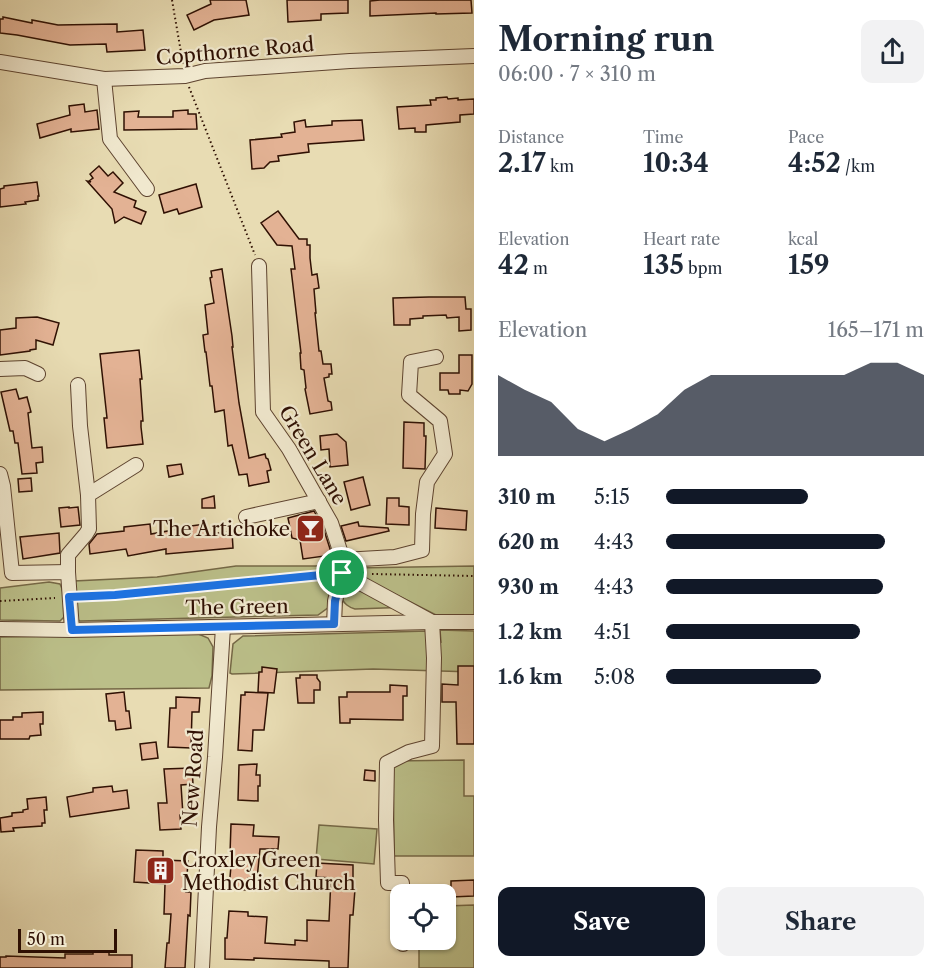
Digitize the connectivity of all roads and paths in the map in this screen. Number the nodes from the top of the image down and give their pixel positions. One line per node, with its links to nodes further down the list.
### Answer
1 (172, 0): 4 (path)
2 (474, 56): 4 (street, Copthorne Road)
3 (0, 62): 5 (street, Copthorne Road)
4 (184, 76): 5 (street, Copthorne Road); 7 (path)
5 (104, 79): 6 (street)
6 (147, 189)
7 (259, 266): 15 (street, Green Lane)
8 (436, 357): 17 (street)
9 (0, 369): 10 (street)
10 (38, 374)
11 (78, 385): 14 (street)
12 (136, 465): 14 (street)
13 (0, 474): 20 (street)
14 (88, 495): 18 (street)
15 (319, 501): 16 (street); 17 (street, Green Lane)
16 (246, 517)
17 (342, 566): 22 (path); 24 (street); 26 (street)
18 (68, 572): 20 (street); 22 (street)
19 (364, 573): 21 (path)
20 (6, 574)
21 (474, 576)
22 (69, 597): 23 (path); 29 (street)
23 (0, 601)
24 (432, 622): 25 (street, The Green); 26 (street, The Green); 30 (street)
25 (474, 622)
26 (334, 624): 27 (street, The Green)
27 (223, 627): 29 (street, The Green); 31 (street, New Road)
28 (0, 629): 29 (street, The Green)
29 (72, 630)
30 (402, 884)
31 (202, 968)

